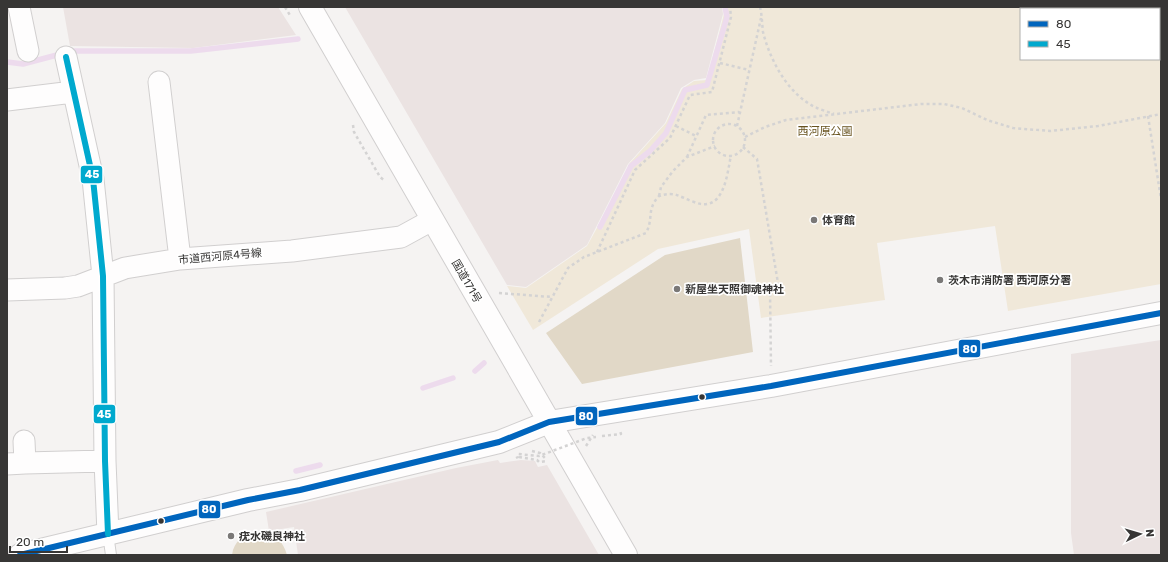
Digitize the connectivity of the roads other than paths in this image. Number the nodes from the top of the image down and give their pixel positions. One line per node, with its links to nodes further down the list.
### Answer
1 (19, 7): 3 (street)
2 (310, 7): 8 (main road, 国道171号)
3 (28, 51)
4 (66, 57): 6 (street)
5 (159, 82): 9 (street)
6 (74, 92): 7 (street); 10 (street)
7 (7, 100)
8 (432, 220): 9 (street, 市道西河原4号線); 13 (main road, 国道171号)
9 (180, 259): 10 (street, 市道西河原4号線)
10 (103, 276): 11 (street, 市道西河原4号線); 15 (street)
11 (7, 290)
12 (1161, 313): 13 (main road)
13 (549, 422): 17 (main road); 20 (main road, 国道171号)
14 (24, 440): 16 (street)
15 (104, 461): 16 (street); 17 (street)
16 (16, 464)
17 (108, 534): 18 (main road); 19 (lane)
18 (20, 555)
19 (111, 555)
20 (626, 555)

